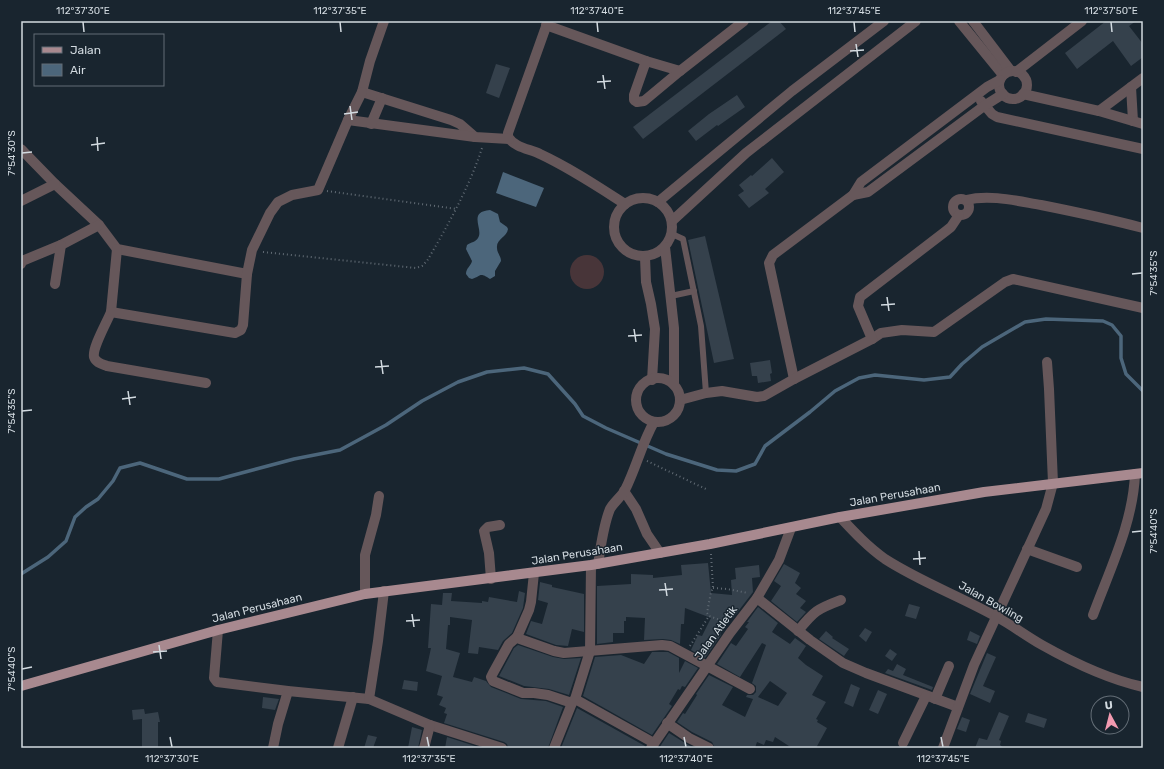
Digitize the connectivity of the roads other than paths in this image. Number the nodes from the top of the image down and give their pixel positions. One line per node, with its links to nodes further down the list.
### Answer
1 (384, 21): 14 (street)
2 (884, 21): 32 (street)
3 (916, 21): 34 (street)
4 (959, 21): 11 (street)
5 (973, 21): 11 (street)
6 (1082, 21): 11 (street)
7 (739, 22): 10 (street)
8 (547, 23): 9 (street); 26 (street)
9 (646, 61): 10 (street); 10 (street)
10 (680, 71)
11 (1007, 74): 15 (street); 16 (street); 17 (street)
12 (1143, 78): 13 (street)
13 (1132, 87): 20 (street); 22 (street)
14 (362, 92): 18 (street); 21 (street)
15 (1003, 94): 16 (street); 19 (street)
16 (1023, 94): 20 (street)
17 (977, 95): 19 (street); 30 (street)
18 (382, 98): 23 (street); 25 (street)
19 (984, 106): 28 (street); 30 (street)
20 (1099, 111): 22 (street)
21 (348, 120): 23 (street); 43 (street)
22 (1133, 121): 24 (street)
23 (371, 124): 25 (street)
24 (1143, 124)
25 (480, 137): 26 (street)
26 (509, 139): 33 (street)
27 (21, 149): 29 (street)
28 (1143, 149)
29 (55, 184): 31 (street); 35 (street)
30 (853, 195): 51 (street)
31 (21, 201)
32 (658, 202): 33 (street); 34 (street)
33 (625, 204): 41 (street)
34 (672, 221): 37 (street)
35 (99, 225): 38 (street); 40 (street)
36 (1143, 228): 49 (street)
37 (672, 234): 39 (street); 45 (lane)
38 (61, 245): 42 (street); 44 (street)
39 (665, 247): 41 (street); 46 (street)
40 (117, 248): 43 (street); 48 (street)
41 (645, 257): 52 (street)
42 (21, 264)
43 (247, 274): 48 (street)
44 (55, 284)
45 (694, 291): 46 (lane); 55 (lane)
46 (671, 296): 54 (street)
47 (1143, 308): 49 (street)
48 (111, 312): 53 (street)
49 (872, 339): 51 (street)
50 (1047, 362): 59 (street)
51 (794, 379): 55 (street)
52 (652, 380): 54 (street); 57 (street)
53 (206, 383)
54 (674, 385): 56 (street)
55 (706, 393): 56 (street)
56 (680, 400): 57 (street)
57 (654, 422): 60 (street)
58 (1139, 473): 59 (main road, Jalan Perusahaan); 75 (street)
59 (1053, 483): 62 (main road, Jalan Perusahaan); 65 (street)
60 (624, 491): 66 (street); 67 (street)
61 (379, 496): 72 (street)
62 (840, 517): 64 (main road, Jalan Perusahaan); 76 (street, Jalan Bowling)
63 (500, 525): 70 (street)
64 (791, 528): 66 (main road, Jalan Perusahaan); 73 (street, Jalan Atletik)
65 (1027, 549): 68 (street); 76 (street)
66 (660, 553): 67 (main road, Jalan Perusahaan)
67 (594, 565): 69 (main road, Jalan Perusahaan); 80 (street)
68 (1077, 567)
69 (534, 573): 70 (main road, Jalan Perusahaan); 79 (street)
70 (490, 578): 71 (main road, Jalan Perusahaan)
71 (384, 591): 72 (main road, Jalan Perusahaan); 89 (street)
72 (365, 594): 77 (main road, Jalan Perusahaan)
73 (758, 597): 78 (street); 81 (street, Jalan Atletik)
74 (841, 600): 78 (street)
75 (1093, 615)
76 (996, 616): 84 (street, Jalan Bowling); 91 (street)
77 (218, 630): 83 (main road, Jalan Perusahaan); 86 (street)
78 (798, 631): 88 (street)
79 (517, 637): 80 (street); 90 (street)
80 (590, 651): 81 (street); 90 (street)
81 (707, 666): 85 (street); 92 (street, Jalan Atletik)
82 (949, 666): 88 (street)
83 (21, 686)
84 (1143, 687)
85 (750, 689)
86 (288, 691): 87 (street); 96 (street)
87 (353, 697): 89 (street); 97 (street)
88 (930, 697): 91 (street); 94 (street)
89 (369, 699): 93 (street)
90 (574, 701): 95 (street); 100 (street)
91 (958, 708): 102 (street)
92 (667, 723): 95 (street, Jalan Atletik); 101 (street)
93 (430, 725): 98 (street); 99 (street)
94 (903, 744)
95 (652, 746)
96 (273, 748)
97 (338, 748)
98 (424, 748)
99 (502, 748)
100 (554, 748)
101 (709, 748)
102 (943, 748)

